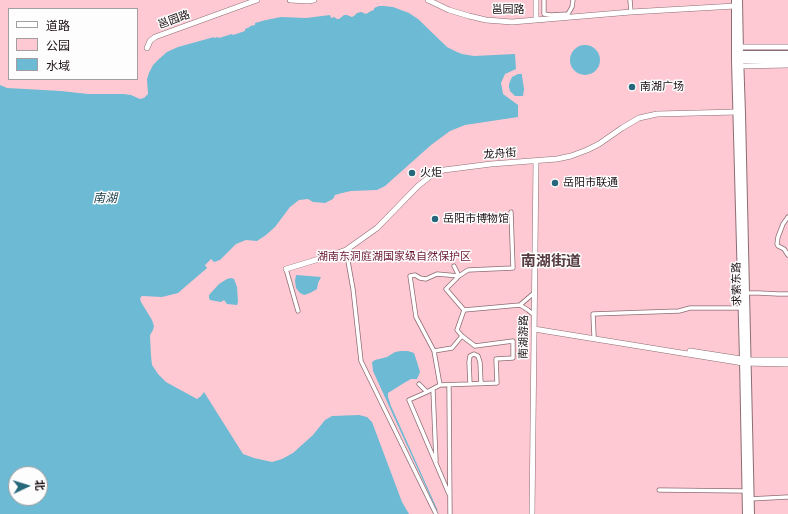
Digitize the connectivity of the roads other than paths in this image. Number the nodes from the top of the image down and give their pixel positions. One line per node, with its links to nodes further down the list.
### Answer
1 (258, 0): 14 (street, 邕园路)
2 (290, 0): 3 (street)
3 (314, 0)
4 (428, 0): 12 (street, 邕园路)
5 (536, 0): 12 (street)
6 (544, 0): 7 (street)
7 (573, 0)
8 (630, 0): 11 (street)
9 (739, 0): 16 (main road)
10 (735, 3): 11 (street, 邕园路); 16 (main road)
11 (631, 12): 12 (street, 邕园路)
12 (536, 20)
13 (788, 47): 16 (street)
14 (147, 48)
15 (788, 54): 16 (main road)
16 (738, 57): 17 (main road); 18 (street); 19 (main road, 求索东路); 29 (main road, 求索东路)
17 (788, 60)
18 (788, 65)
19 (737, 112): 20 (street, 龙舟街); 32 (main road, 求索东路)
20 (536, 161): 23 (street, 龙舟街); 28 (street, 南湖游路)
21 (511, 212): 27 (street)
22 (788, 217): 24 (street)
23 (346, 250): 26 (street, 龙舟街); 56 (street)
24 (788, 255)
25 (454, 266): 27 (street)
26 (286, 270): 34 (street)
27 (459, 276): 33 (street); 39 (street)
28 (534, 293): 31 (street); 35 (street, 南湖游路)
29 (747, 293): 30 (street); 41 (main road, 求索东路)
30 (788, 294)
31 (520, 305): 33 (street); 35 (street)
32 (742, 308): 38 (street); 41 (main road, 求索东路)
33 (464, 310): 37 (street)
34 (298, 311)
35 (534, 315): 36 (street, 南湖游路)
36 (534, 327): 38 (street); 41 (street); 58 (street, 南湖游路)
37 (462, 336): 39 (street); 45 (street)
38 (594, 336): 41 (street)
39 (434, 352): 47 (street)
40 (788, 360): 41 (street)
41 (746, 361): 42 (street); 52 (main road, 求索东路); 55 (main road, 求索东路)
42 (788, 364)
43 (419, 384): 49 (street)
44 (470, 384): 45 (street); 45 (street); 46 (street)
45 (481, 384)
46 (449, 385): 47 (street); 53 (street)
47 (440, 386): 48 (street)
48 (433, 390): 49 (street); 50 (street)
49 (426, 392): 50 (street)
50 (436, 463): 53 (street)
51 (659, 490): 52 (street)
52 (746, 491): 55 (main road, 求索东路)
53 (450, 496): 57 (street)
54 (788, 497): 55 (street)
55 (748, 499): 59 (main road, 求索东路); 60 (main road, 求索东路)
56 (436, 514)
57 (450, 514)
58 (532, 514)
59 (746, 514)
60 (751, 514)

